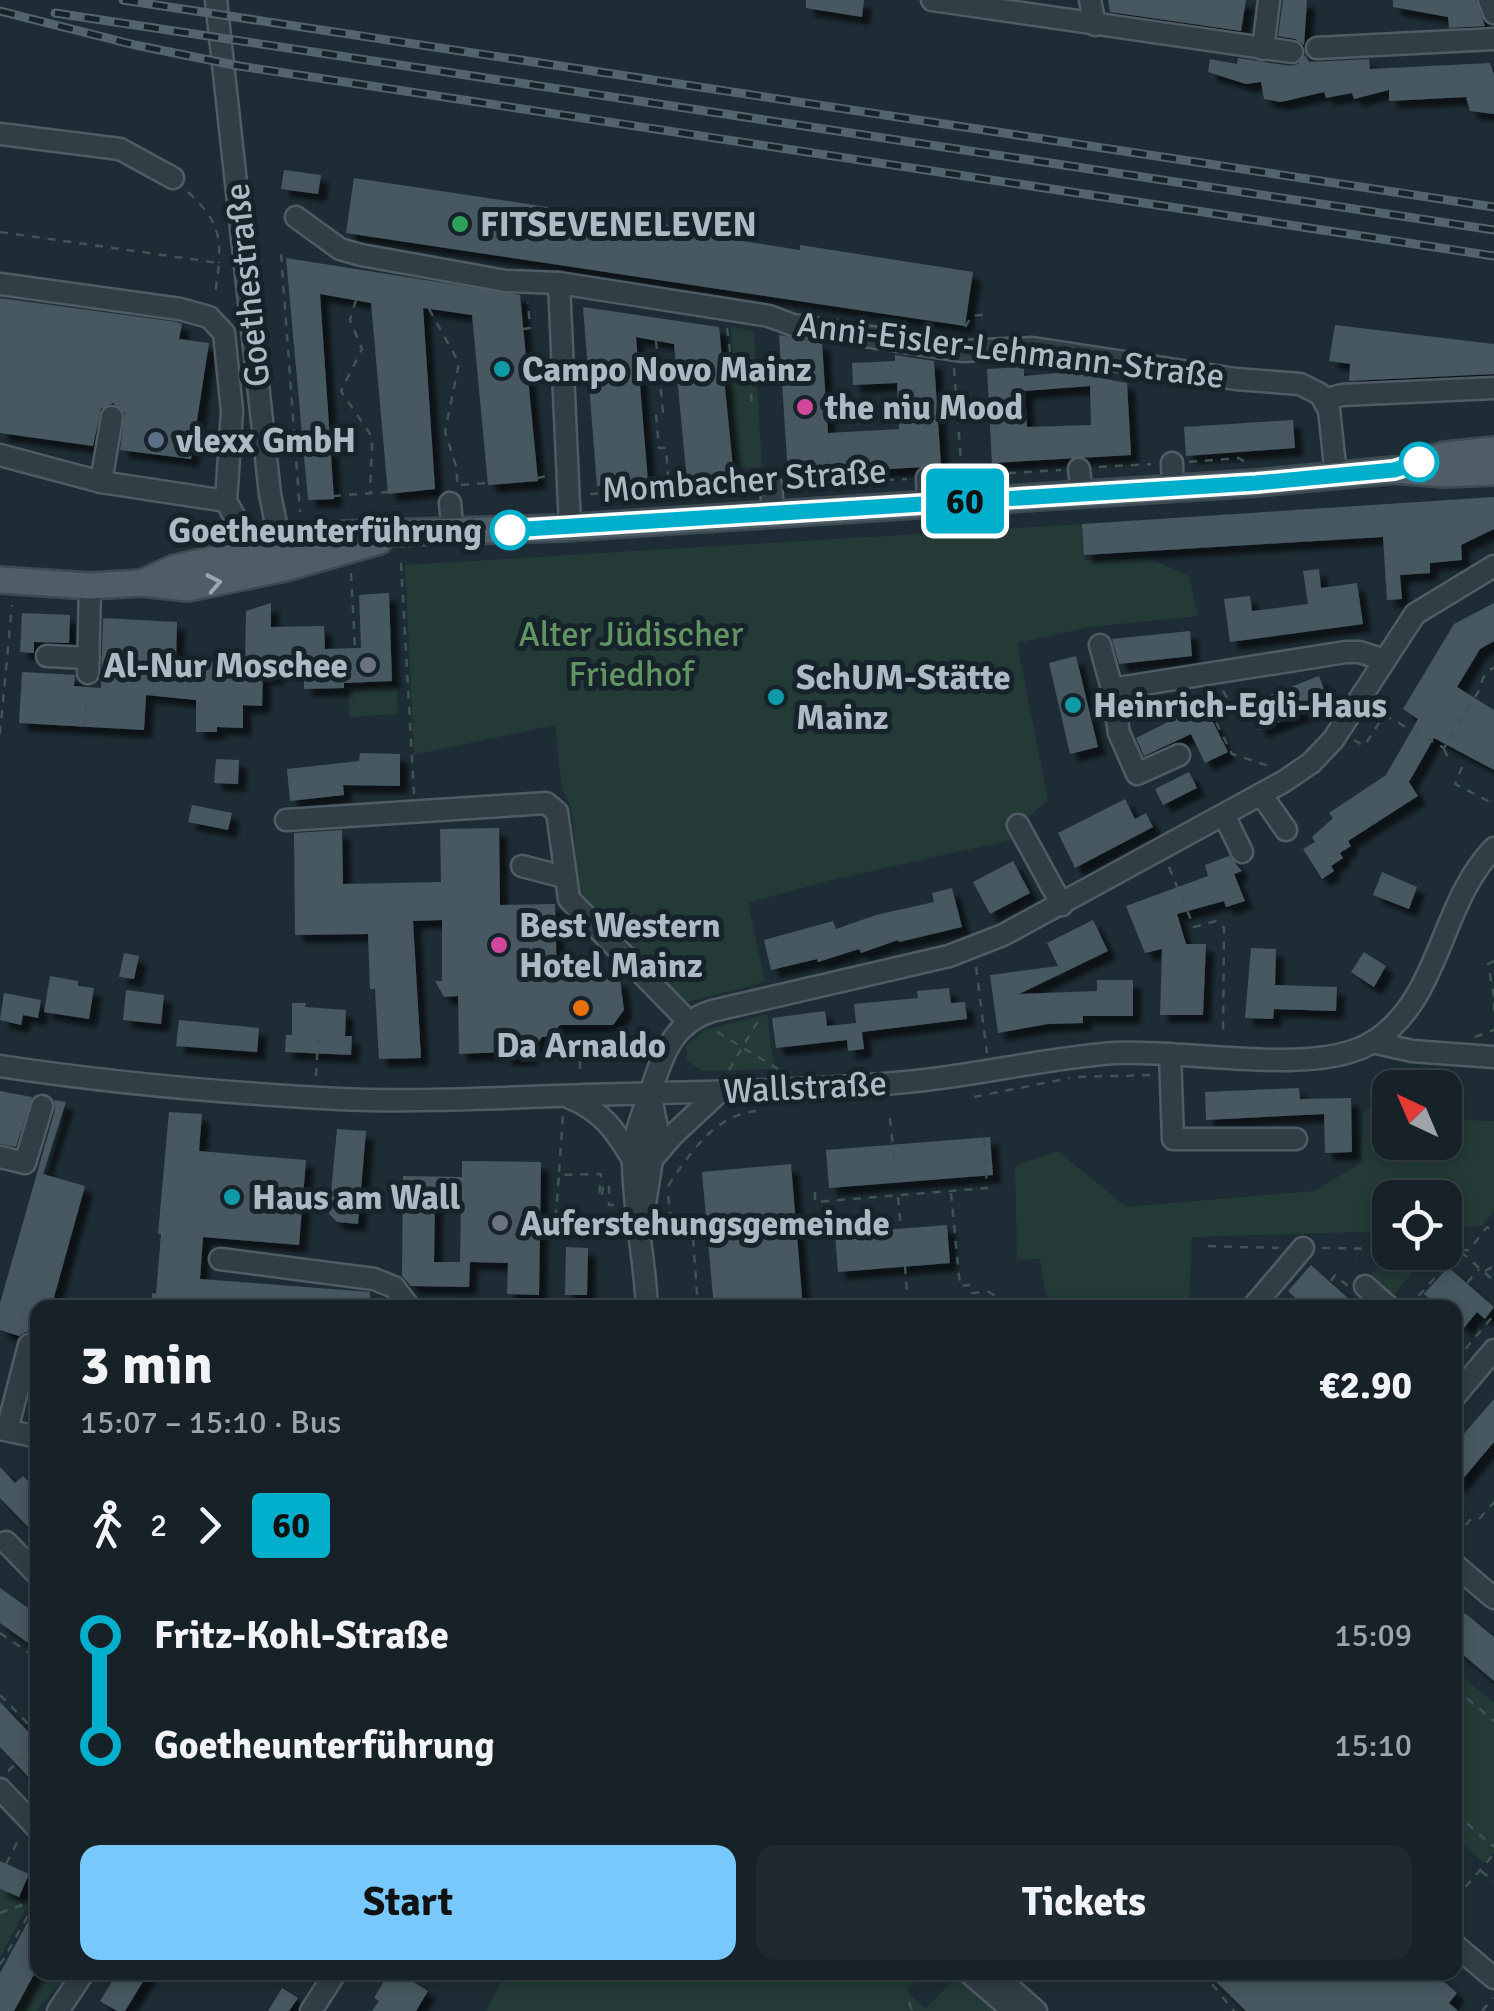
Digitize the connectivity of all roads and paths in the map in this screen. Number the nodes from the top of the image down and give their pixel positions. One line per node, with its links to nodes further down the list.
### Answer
1 (216, 0): 64 (street, Goethestraße)
2 (932, 0): 7 (street)
3 (1090, 0): 7 (street)
4 (1269, 0): 10 (street)
5 (1489, 0): 6 (street)
6 (1494, 14)
7 (1095, 25): 10 (street)
8 (1494, 38): 9 (street)
9 (1317, 48)
10 (1263, 49): 11 (street)
11 (1292, 52)
12 (0, 134): 13 (street)
13 (173, 178): 17 (path)
14 (296, 218): 18 (street, Anni-Eisler-Lehmann-Straße)
15 (0, 232): 17 (path)
16 (282, 254): 57 (path)
17 (219, 264): 26 (path)
18 (558, 283): 33 (street, Anni-Eisler-Lehmann-Straße); 61 (street)
19 (0, 284): 26 (street)
20 (532, 297): 23 (path)
21 (356, 300): 54 (path)
22 (429, 309): 53 (path)
23 (529, 310): 24 (path); 29 (path)
24 (521, 312)
25 (988, 314): 28 (path)
26 (209, 317): 58 (street)
27 (726, 322): 34 (path)
28 (966, 327)
29 (523, 329)
30 (656, 341): 43 (path)
31 (954, 357): 44 (path)
32 (1494, 388): 33 (street)
33 (1324, 400): 45 (street)
34 (752, 407)
35 (112, 416): 48 (street)
36 (1494, 450): 38 (main road, Mombacher Straße)
37 (0, 455): 48 (street)
38 (1394, 470): 40 (main road, Mombacher Straße); 45 (main road, Mombacher Straße)
39 (733, 472): 51 (path)
40 (1494, 472)
41 (687, 475): 43 (path)
42 (547, 476): 46 (path)
43 (668, 476): 47 (path)
44 (962, 476)
45 (1336, 476): 60 (main road, Mombacher Straße)
46 (538, 478)
47 (648, 478)
48 (101, 482): 58 (street)
49 (488, 483): 53 (path)
50 (771, 485): 60 (street)
51 (747, 486)
52 (388, 492): 54 (path)
53 (451, 492): 62 (street)
54 (370, 494): 55 (path)
55 (333, 496)
56 (308, 498): 57 (path)
57 (298, 500): 59 (path)
58 (226, 501): 63 (street)
59 (300, 512)
60 (774, 512): 61 (main road, Mombacher Straße)
61 (570, 527): 62 (main road, Mombacher Straße)
62 (453, 532): 64 (main road, Mombacher Straße)
63 (247, 552): 64 (main road, Mombacher Straße); 69 (main road, Mombacher Straße)
64 (283, 556): 69 (main road, Mombacher Straße, one-way to 64)
65 (401, 563): 92 (path)
66 (1494, 566): 75 (street)
67 (351, 573): 73 (path)
68 (0, 580): 70 (main road, Mombacher Straße)
69 (142, 583): 70 (main road, Mombacher Straße)
70 (90, 586): 76 (street)
71 (12, 605): 83 (path)
72 (1100, 645): 79 (street)
73 (356, 648)
74 (47, 656): 76 (street)
75 (1385, 660): 78 (street); 90 (street)
76 (88, 666): 82 (path)
77 (1494, 668): 85 (path)
78 (1212, 673): 79 (street); 89 (path)
79 (1112, 688): 86 (street)
80 (1375, 699): 81 (path)
81 (1384, 715): 84 (path); 85 (path)
82 (84, 727)
83 (0, 734)
84 (1350, 738)
85 (1444, 748): 87 (path)
86 (1179, 755)
87 (1449, 760)
88 (1462, 767): 91 (path)
89 (1273, 772)
90 (1261, 794): 93 (street); 96 (street)
91 (1494, 804)
92 (415, 810): 94 (street); 101 (street)
93 (1224, 815): 98 (street); 102 (street)
94 (286, 820)
95 (1018, 825): 102 (street)
96 (1286, 830)
97 (1494, 848): 112 (street, Wallstraße)
98 (1242, 852)
99 (522, 866): 101 (street)
100 (1169, 869): 110 (path)
101 (564, 877): 109 (street)
102 (1062, 905): 109 (street)
103 (976, 960): 119 (path)
104 (1494, 960): 105 (path)
105 (1494, 996)
106 (1494, 1003): 108 (path)
107 (764, 1011): 114 (path)
108 (1494, 1012)
109 (699, 1022): 114 (path); 123 (street)
110 (1223, 1037)
111 (318, 1038): 121 (path)
112 (1372, 1042): 115 (street, Wallstraße); 116 (street)
113 (580, 1045): 120 (path)
114 (742, 1047): 118 (path); 122 (path)
115 (1170, 1054): 119 (street, Wallstraße); 129 (street)
116 (1494, 1057)
117 (0, 1066): 124 (street, Wallstraße)
118 (781, 1071)
119 (989, 1072): 122 (street, Wallstraße)
120 (580, 1076)
121 (316, 1078)
122 (723, 1083): 123 (street, Wallstraße); 132 (street)
123 (650, 1093): 124 (street, Wallstraße); 132 (street)
124 (563, 1104): 132 (street); 133 (path)
125 (42, 1106): 130 (street)
126 (757, 1111): 134 (path)
127 (890, 1118): 131 (path)
128 (977, 1134): 136 (path)
129 (1296, 1140)
130 (0, 1157)
131 (894, 1158)
132 (643, 1159): 140 (street)
133 (559, 1175): 137 (path); 140 (path)
134 (665, 1190): 139 (path); 158 (path)
135 (814, 1192): 138 (path)
136 (951, 1192): 138 (path); 160 (path)
137 (616, 1196)
138 (898, 1196): 141 (path)
139 (660, 1200)
140 (633, 1226): 157 (street)
141 (901, 1229)
142 (1494, 1231): 144 (path)
143 (1304, 1248): 161 (street)
144 (1462, 1250)
145 (1462, 1253): 150 (path)
146 (220, 1259): 156 (street)
147 (904, 1266): 159 (path)
148 (1494, 1266): 150 (path)
149 (1441, 1270): 163 (path)
150 (1482, 1270): 152 (path); 154 (path)
151 (1336, 1275): 153 (path)
152 (1494, 1280)
153 (1330, 1281)
154 (1467, 1283)
155 (1365, 1286): 162 (street)
156 (404, 1300)
157 (646, 1300)
158 (697, 1300)
159 (907, 1300)
160 (997, 1300)
161 (1258, 1300)
162 (1381, 1300)
163 (1415, 1300)
164 (1494, 1315): 167 (path)
165 (30, 1344): 169 (street)
166 (1494, 1350): 168 (street)
167 (1462, 1365)
168 (1462, 1367)
169 (3, 1430): 170 (street)
170 (30, 1435)
171 (1494, 1502): 172 (path)
172 (1462, 1528)
173 (6, 1542): 174 (street)
174 (30, 1568)
175 (1462, 1571): 176 (street)
176 (1494, 1598)
177 (0, 1633): 178 (path)
178 (30, 1654)
179 (1462, 1694): 181 (path)
180 (0, 1695): 182 (path)
181 (1494, 1721)
182 (30, 1726)
183 (30, 1751): 184 (path)
184 (0, 1779)
185 (0, 1789): 187 (street)
186 (1462, 1819): 189 (path)
187 (30, 1821)
188 (30, 1830): 191 (path)
189 (1494, 1847)
190 (1494, 1854): 192 (path)
191 (0, 1856)
192 (1480, 1870): 193 (path); 194 (path)
193 (1494, 1882)
194 (1462, 1891)
195 (30, 1902): 197 (path)
196 (30, 1911): 199 (path)
197 (0, 1913)
198 (1462, 1951): 200 (street)
199 (0, 1965)
200 (1494, 1978)
201 (79, 1980): 208 (street)
202 (331, 1980): 209 (street)
203 (977, 1980): 211 (street)
204 (1001, 1980): 212 (street)
205 (1209, 1980): 213 (path)
206 (1494, 1997): 214 (path)
207 (908, 2002): 210 (path)
208 (58, 2011)
209 (311, 2011)
210 (912, 2011)
211 (1013, 2011)
212 (1036, 2011)
213 (1234, 2011)
214 (1482, 2011)

